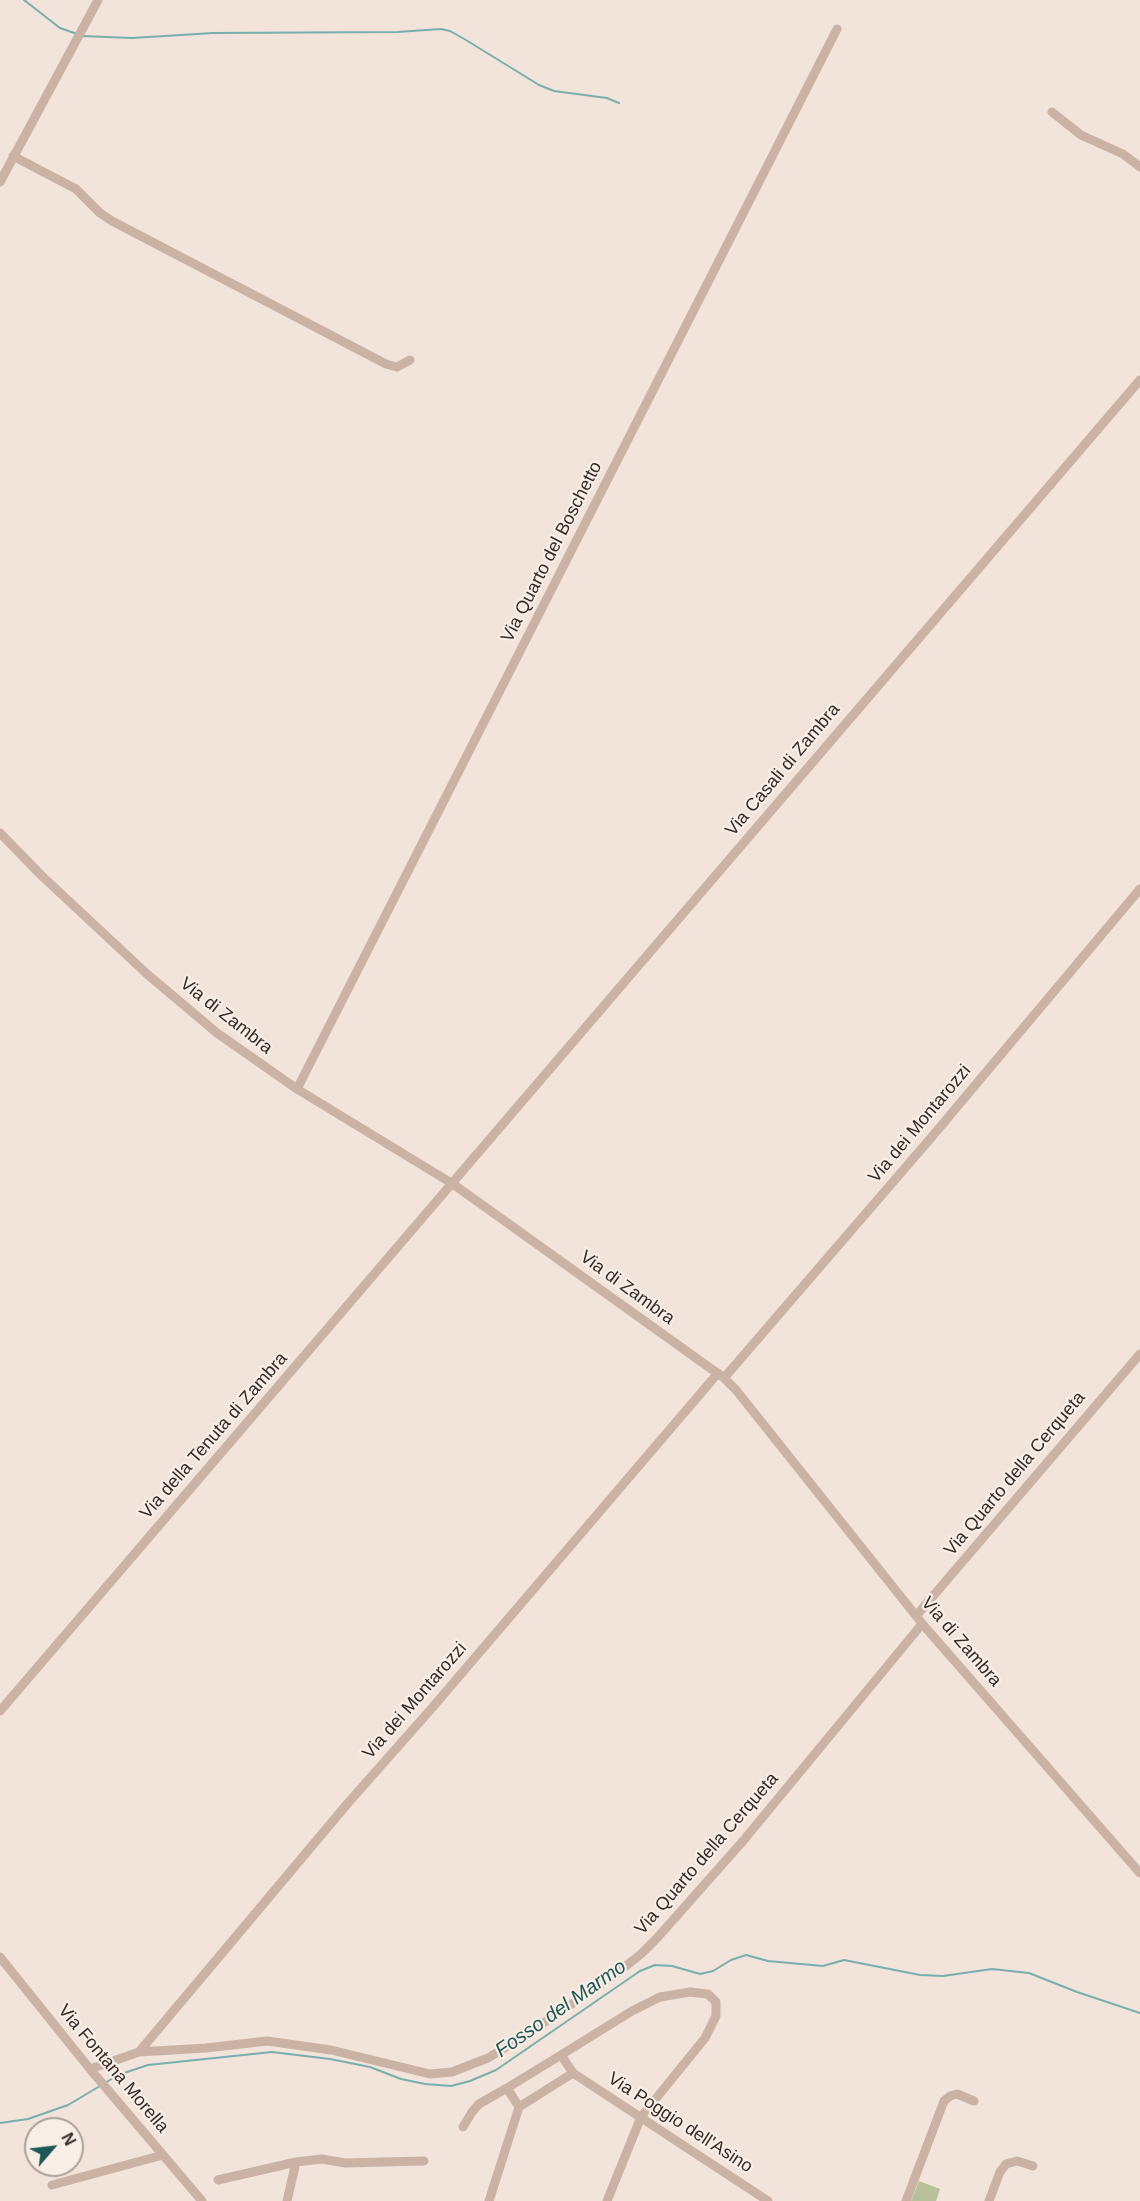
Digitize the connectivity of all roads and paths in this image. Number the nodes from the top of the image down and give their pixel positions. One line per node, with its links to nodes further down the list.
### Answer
1 (98, 0): 4 (street)
2 (837, 30): 11 (street, Via Quarto del Boschetto)
3 (1052, 112): 5 (street)
4 (13, 156): 6 (street); 7 (street)
5 (1140, 167)
6 (0, 182)
7 (410, 360)
8 (1140, 380): 12 (street, Via Casali di Zambra)
9 (0, 833): 11 (street, Via di Zambra)
10 (1140, 889): 14 (street, Via dei Montarozzi)
11 (297, 1089): 12 (street, Via di Zambra)
12 (453, 1184): 14 (street, Via di Zambra); 16 (street, Via della Tenuta di Zambra)
13 (1140, 1354): 15 (street, Via Quarto della Cerqueta)
14 (721, 1376): 15 (street, Via di Zambra); 19 (street, Via dei Montarozzi)
15 (919, 1620): 17 (street, Via di Zambra); 19 (street, Via Quarto della Cerqueta)
16 (0, 1711)
17 (1140, 1873)
18 (0, 1957): 21 (street, Via Fontana Morella)
19 (139, 2052): 21 (street, Via Quarto della Cerqueta)
20 (561, 2055): 22 (street); 23 (street); 26 (street)
21 (93, 2072): 28 (street, Via Fontana Morella)
22 (573, 2073): 25 (street); 26 (street, Via Poggio dell'Asino)
23 (507, 2088): 25 (street); 27 (street)
24 (974, 2101): 39 (street)
25 (519, 2107): 36 (street)
26 (641, 2117): 37 (street); 38 (street, Via Poggio dell'Asino)
27 (463, 2127)
28 (163, 2155): 33 (street); 34 (street, Via Fontana Morella)
29 (424, 2161): 30 (street)
30 (296, 2162): 32 (street); 35 (street)
31 (1034, 2166): 40 (street)
32 (218, 2180)
33 (52, 2185)
34 (202, 2201)
35 (287, 2201)
36 (489, 2201)
37 (607, 2201)
38 (768, 2201)
39 (906, 2201)
40 (989, 2201)

